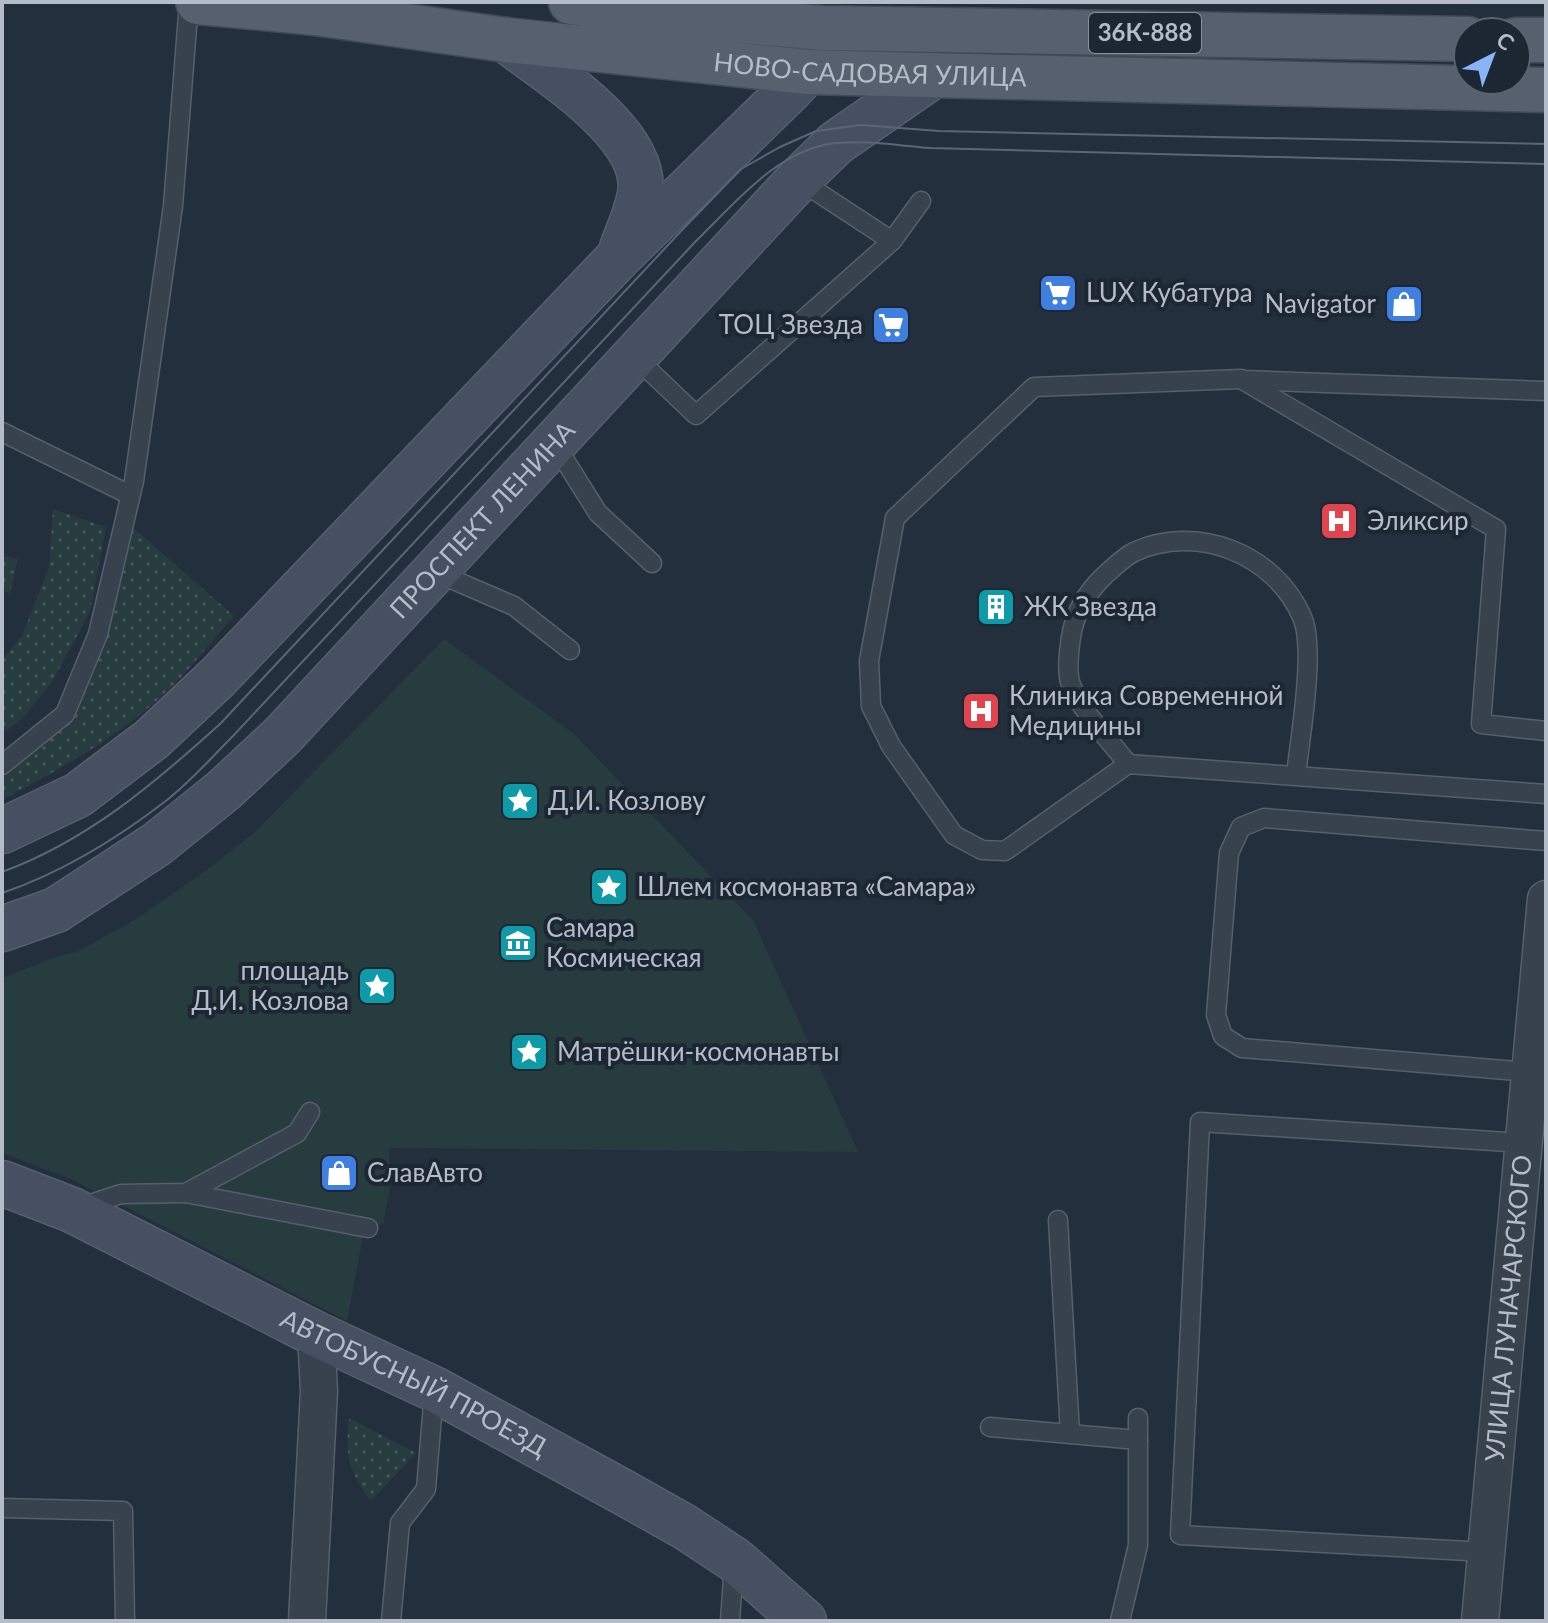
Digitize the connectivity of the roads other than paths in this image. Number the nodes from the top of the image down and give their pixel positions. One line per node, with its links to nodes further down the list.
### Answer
1 (189, 2): 20 (lane)
2 (198, 2): 4 (main road, НОВО-САДОВАЯ УЛИЦА)
3 (571, 2): 5 (main road, НОВО-САДОВАЯ УЛИЦА / 36К-888)
4 (315, 8): 7 (main road, НОВО-САДОВАЯ УЛИЦА)
5 (822, 28): 6 (main road, НОВО-САДОВАЯ УЛИЦА / 36К-888); 8 (main road)
6 (1452, 39)
7 (506, 40): 8 (main road, НОВО-САДОВАЯ УЛИЦА); 14 (main road)
8 (807, 72): 9 (main road, НОВО-САДОВАЯ УЛИЦА); 14 (main road)
9 (934, 75): 10 (main road, НОВО-САДОВАЯ УЛИЦА); 11 (main road, ПРОСПЕКТ ЛЕНИНА)
10 (1546, 90)
11 (798, 180): 13 (lane); 15 (main road, ПРОСПЕКТ ЛЕНИНА)
12 (921, 201): 13 (lane)
13 (892, 241): 15 (lane)
14 (619, 257): 29 (main road)
15 (634, 356): 19 (main road, ПРОСПЕКТ ЛЕНИНА)
16 (1241, 379): 17 (lane); 24 (lane); 25 (lane)
17 (1546, 391)
18 (2, 432): 20 (lane)
19 (554, 443): 21 (lane); 22 (main road, ПРОСПЕКТ ЛЕНИНА)
20 (130, 495): 26 (lane)
21 (652, 563)
22 (432, 571): 23 (lane); 32 (main road, ПРОСПЕКТ ЛЕНИНА)
23 (570, 650)
24 (1546, 731)
25 (1128, 764): 27 (lane); 27 (lane)
26 (2, 765)
27 (1296, 775): 28 (lane)
28 (1546, 794)
29 (2, 831)
30 (1546, 841): 33 (lane)
31 (1546, 899): 33 (street, УЛИЦА ЛУНАЧАРСКОГО)
32 (2, 929)
33 (1530, 1072): 35 (street, УЛИЦА ЛУНАЧАРСКОГО)
34 (310, 1112): 37 (lane)
35 (1523, 1143): 48 (street, УЛИЦА ЛУНАЧАРСКОГО); 48 (lane)
36 (2, 1183): 38 (main road, АВТОБУСНЫЙ ПРОЕЗД)
37 (186, 1193): 38 (lane); 40 (lane)
38 (72, 1210): 41 (main road, АВТОБУСНЫЙ ПРОЕЗД)
39 (1058, 1220): 45 (lane)
40 (368, 1228)
41 (316, 1334): 42 (main road, АВТОБУСНЫЙ ПРОЕЗД); 51 (street)
42 (434, 1389): 49 (main road, АВТОБУСНЫЙ ПРОЕЗД); 52 (lane)
43 (1138, 1418): 46 (lane)
44 (990, 1427): 45 (lane)
45 (1070, 1434): 46 (lane)
46 (1138, 1440): 55 (lane)
47 (2, 1508): 50 (lane)
48 (1486, 1552): 56 (street, УЛИЦА ЛУНАЧАРСКОГО)
49 (735, 1560): 53 (lane); 54 (main road, АВТОБУСНЫЙ ПРОЕЗД)
50 (125, 1621)
51 (307, 1621)
52 (391, 1621)
53 (730, 1621)
54 (804, 1621)
55 (1120, 1621)
56 (1480, 1621)

